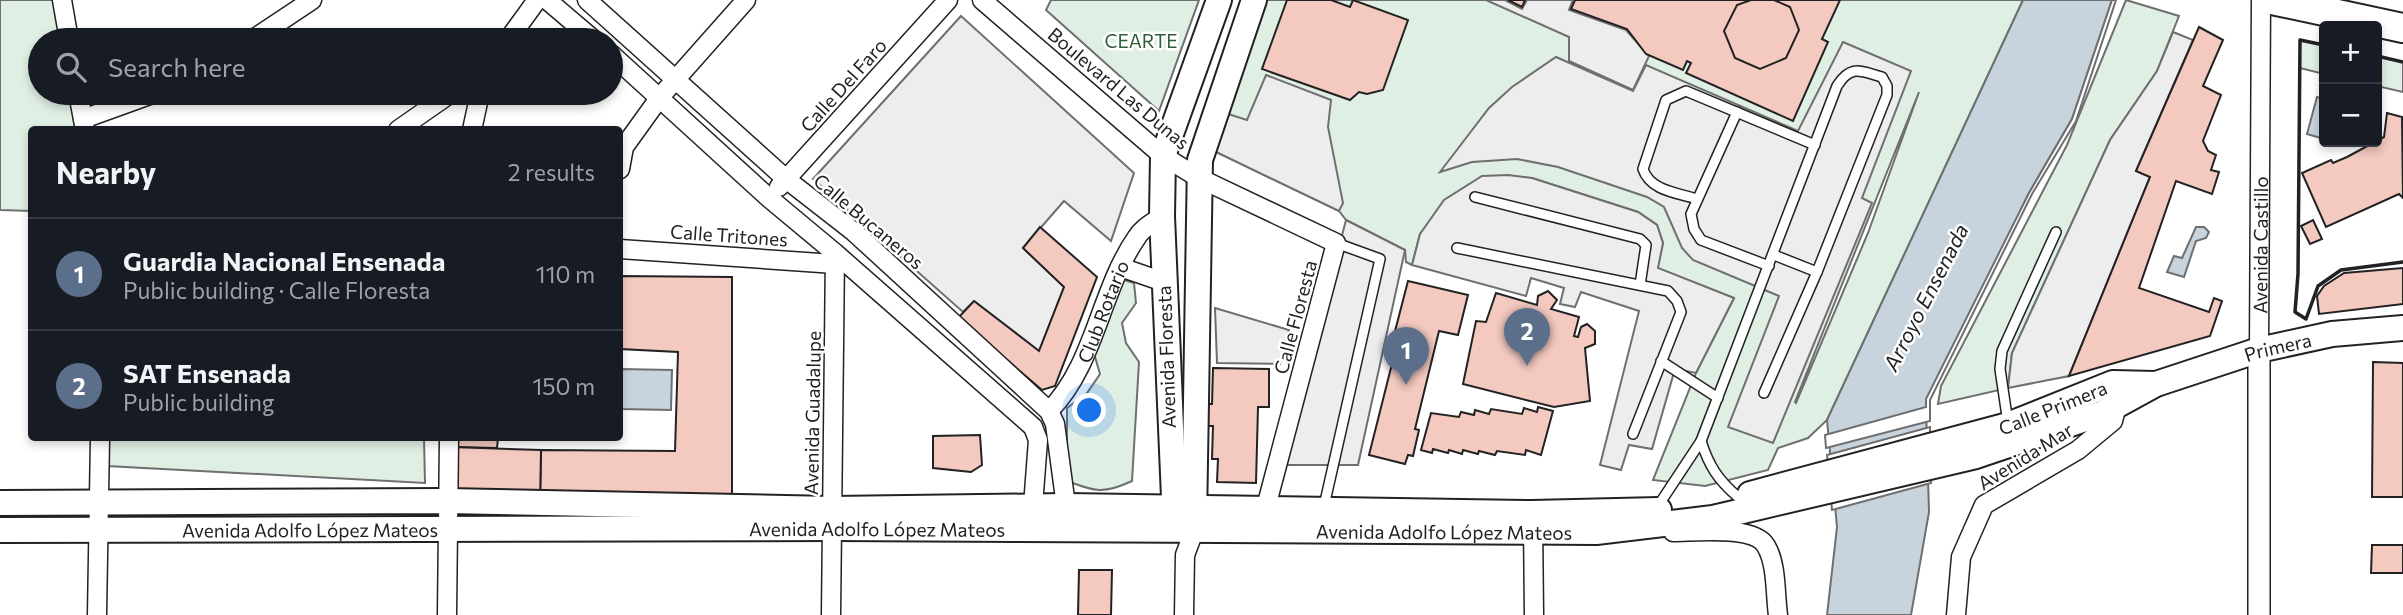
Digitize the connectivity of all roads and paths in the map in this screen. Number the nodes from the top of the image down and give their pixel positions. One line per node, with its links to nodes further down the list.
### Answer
1 (62, 0): 13 (street)
2 (312, 0): 14 (street)
3 (537, 0): 15 (street)
4 (547, 0): 16 (street)
5 (587, 0): 17 (street, Calle Bucaneros)
6 (746, 0): 21 (street)
7 (948, 0): 35 (street, Calle Del Faro)
8 (982, 0): 33 (street, Boulevard Las Dunas)
9 (1219, 0): 33 (main road)
10 (1254, 0): 34 (main road)
11 (2261, 0): 53 (street, Avenida Castillo)
12 (2272, 0): 18 (highway)
13 (67, 28)
14 (270, 28)
15 (517, 28)
16 (580, 28)
17 (617, 28)
18 (2403, 28)
19 (623, 33): 21 (street, Calle Bucaneros)
20 (623, 65): 22 (street)
21 (675, 81): 22 (street); 35 (street, Calle Bucaneros)
22 (660, 97): 32 (street); 37 (street)
23 (80, 105): 28 (street)
24 (128, 105): 28 (street)
25 (434, 105): 29 (street)
26 (477, 105): 30 (street)
27 (1737, 113): 31 (lane); 38 (lane); 38 (lane)
28 (84, 124)
29 (404, 126)
30 (473, 126)
31 (1815, 145): 45 (lane); 49 (lane)
32 (623, 152)
33 (1163, 156): 34 (street, Boulevard Las Dunas); 39 (main road, Avenida Floresta)
34 (1199, 178): 42 (street, Calle Floresta); 76 (main road, Avenida Floresta)
35 (786, 179): 37 (street, Calle Del Faro); 40 (street, Calle Bucaneros)
36 (1475, 197): 51 (lane)
37 (769, 198): 46 (street)
38 (1697, 199): 47 (lane)
39 (1162, 216): 48 (street, Club Rotario); 50 (main road, Avenida Floresta)
40 (854, 232): 46 (street); 59 (street, Calle Bucaneros)
41 (2056, 232): 60 (lane)
42 (1336, 243): 72 (street, Calle Floresta); 73 (lane)
43 (1457, 248): 51 (lane)
44 (623, 249): 46 (street, Calle Tritones)
45 (1774, 255): 47 (lane); 49 (lane)
46 (835, 258): 70 (street); 74 (street, Avenida Guadalupe)
47 (1769, 266): 58 (lane)
48 (1119, 267): 50 (street); 59 (street, Club Rotario)
49 (1817, 272): 56 (lane)
50 (1164, 282): 76 (main road, Avenida Floresta)
51 (1640, 285): 54 (lane)
52 (2403, 328): 53 (main road, Primera)
53 (2259, 350): 55 (main road, Primera); 88 (street, Avenida Castillo)
54 (1661, 361): 58 (lane); 61 (lane)
55 (2156, 384): 57 (main road, Calle Primera)
56 (1764, 393)
57 (2116, 394): 60 (main road, Calle Primera); 65 (main road, Calle Primera); 87 (street, Avenida Mar)
58 (1718, 398): 62 (lane)
59 (1049, 411): 71 (street)
60 (2008, 425): 65 (main road, Calle Primera)
61 (1633, 434)
62 (1701, 440): 66 (lane); 75 (lane)
63 (100, 441): 69 (street)
64 (449, 441): 67 (street)
65 (1972, 446): 66 (main road, Calle Primera)
66 (1760, 500): 75 (main road, Calle Primera)
67 (447, 501): 69 (main road, Avenida Adolfo López Mateos); 74 (main road, Avenida Adolfo López Mateos); 80 (street)
68 (0, 503): 69 (main road, Avenida Adolfo López Mateos)
69 (98, 503): 79 (street)
70 (1033, 506): 71 (main road, Avenida Adolfo López Mateos); 74 (main road, Avenida Adolfo López Mateos)
71 (1066, 506): 76 (main road, Avenida Adolfo López Mateos)
72 (1266, 507): 73 (main road, Avenida Adolfo López Mateos); 76 (main road, Avenida Adolfo López Mateos)
73 (1324, 508): 77 (main road, Avenida Adolfo López Mateos)
74 (832, 518): 76 (main road, Avenida Adolfo López Mateos); 80 (main road, Avenida Adolfo López Mateos); 83 (street, Avenida Guadalupe)
75 (1655, 518): 77 (main road, Calle Primera); 86 (street)
76 (1184, 519): 77 (main road, Avenida Adolfo López Mateos); 84 (street, Avenida Floresta)
77 (1533, 523): 85 (street)
78 (0, 530): 79 (main road, Avenida Adolfo López Mateos)
79 (97, 531): 80 (main road, Avenida Adolfo López Mateos); 81 (street)
80 (447, 531): 82 (street)
81 (97, 615)
82 (447, 615)
83 (831, 615)
84 (1184, 615)
85 (1534, 615)
86 (1778, 615)
87 (1956, 615)
88 (2259, 615)

